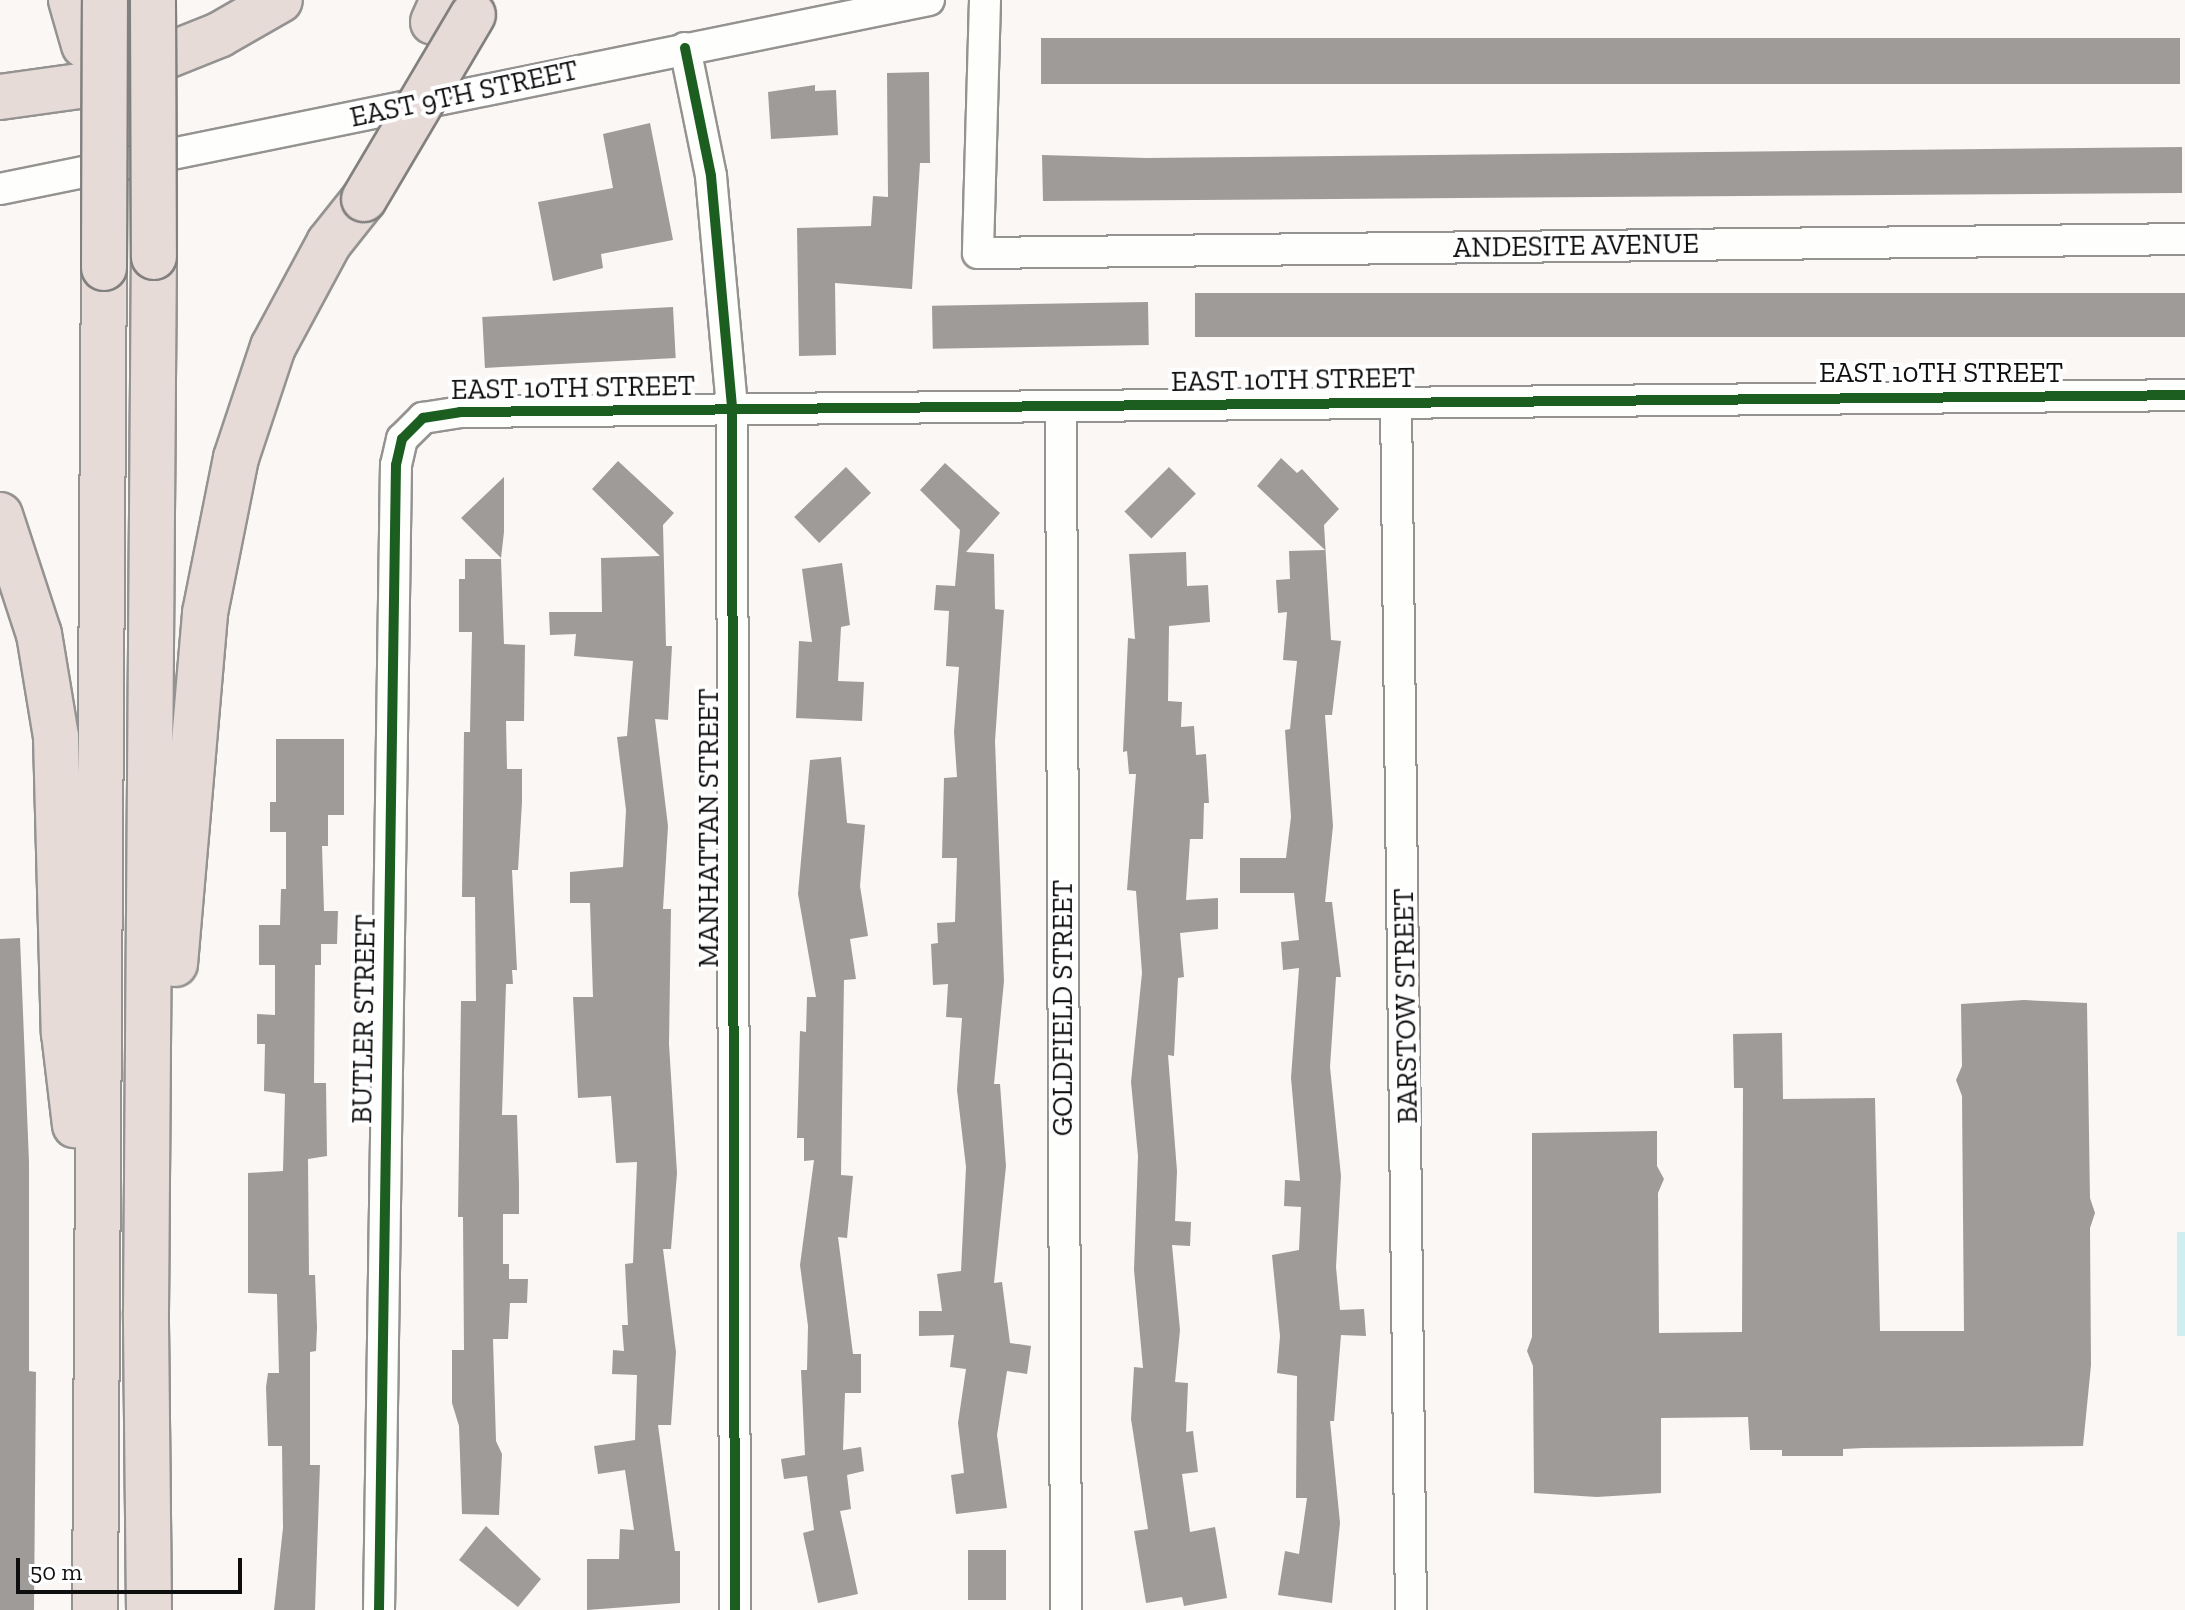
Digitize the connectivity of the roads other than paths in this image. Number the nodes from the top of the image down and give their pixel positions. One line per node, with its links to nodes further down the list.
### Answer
1 (71, 0): 11 (highway, bridge)
2 (105, 0): 11 (highway, bridge)
3 (153, 0): 20 (highway, bridge)
4 (280, 0): 10 (highway)
5 (929, 0): 8 (street, EAST 9TH STREET)
6 (985, 0): 13 (street, ANDESITE AVENUE)
7 (458, 9): 20 (highway, bridge)
8 (796, 12): 9 (street, EAST 9TH STREET)
9 (685, 48): 12 (street, EAST 9TH STREET); 17 (street, MANHATTAN STREET)
10 (0, 97)
11 (105, 109): 21 (highway, bridge)
12 (0, 189)
13 (2185, 239)
14 (2185, 395): 15 (street, EAST 10TH STREET)
15 (1396, 402): 16 (street, EAST 10TH STREET); 27 (street, BARSTOW STREET)
16 (1061, 407): 17 (street, EAST 10TH STREET); 26 (street, GOLDFIELD STREET)
17 (732, 409): 18 (street, EAST 10TH STREET); 25 (street, MANHATTAN STREET)
18 (407, 431): 24 (street, BUTLER STREET)
19 (0, 515): 21 (highway)
20 (146, 1312): 23 (highway)
21 (98, 1314): 22 (highway)
22 (95, 1610)
23 (149, 1610)
24 (379, 1610)
25 (735, 1610)
26 (1066, 1610)
27 (1411, 1610)

